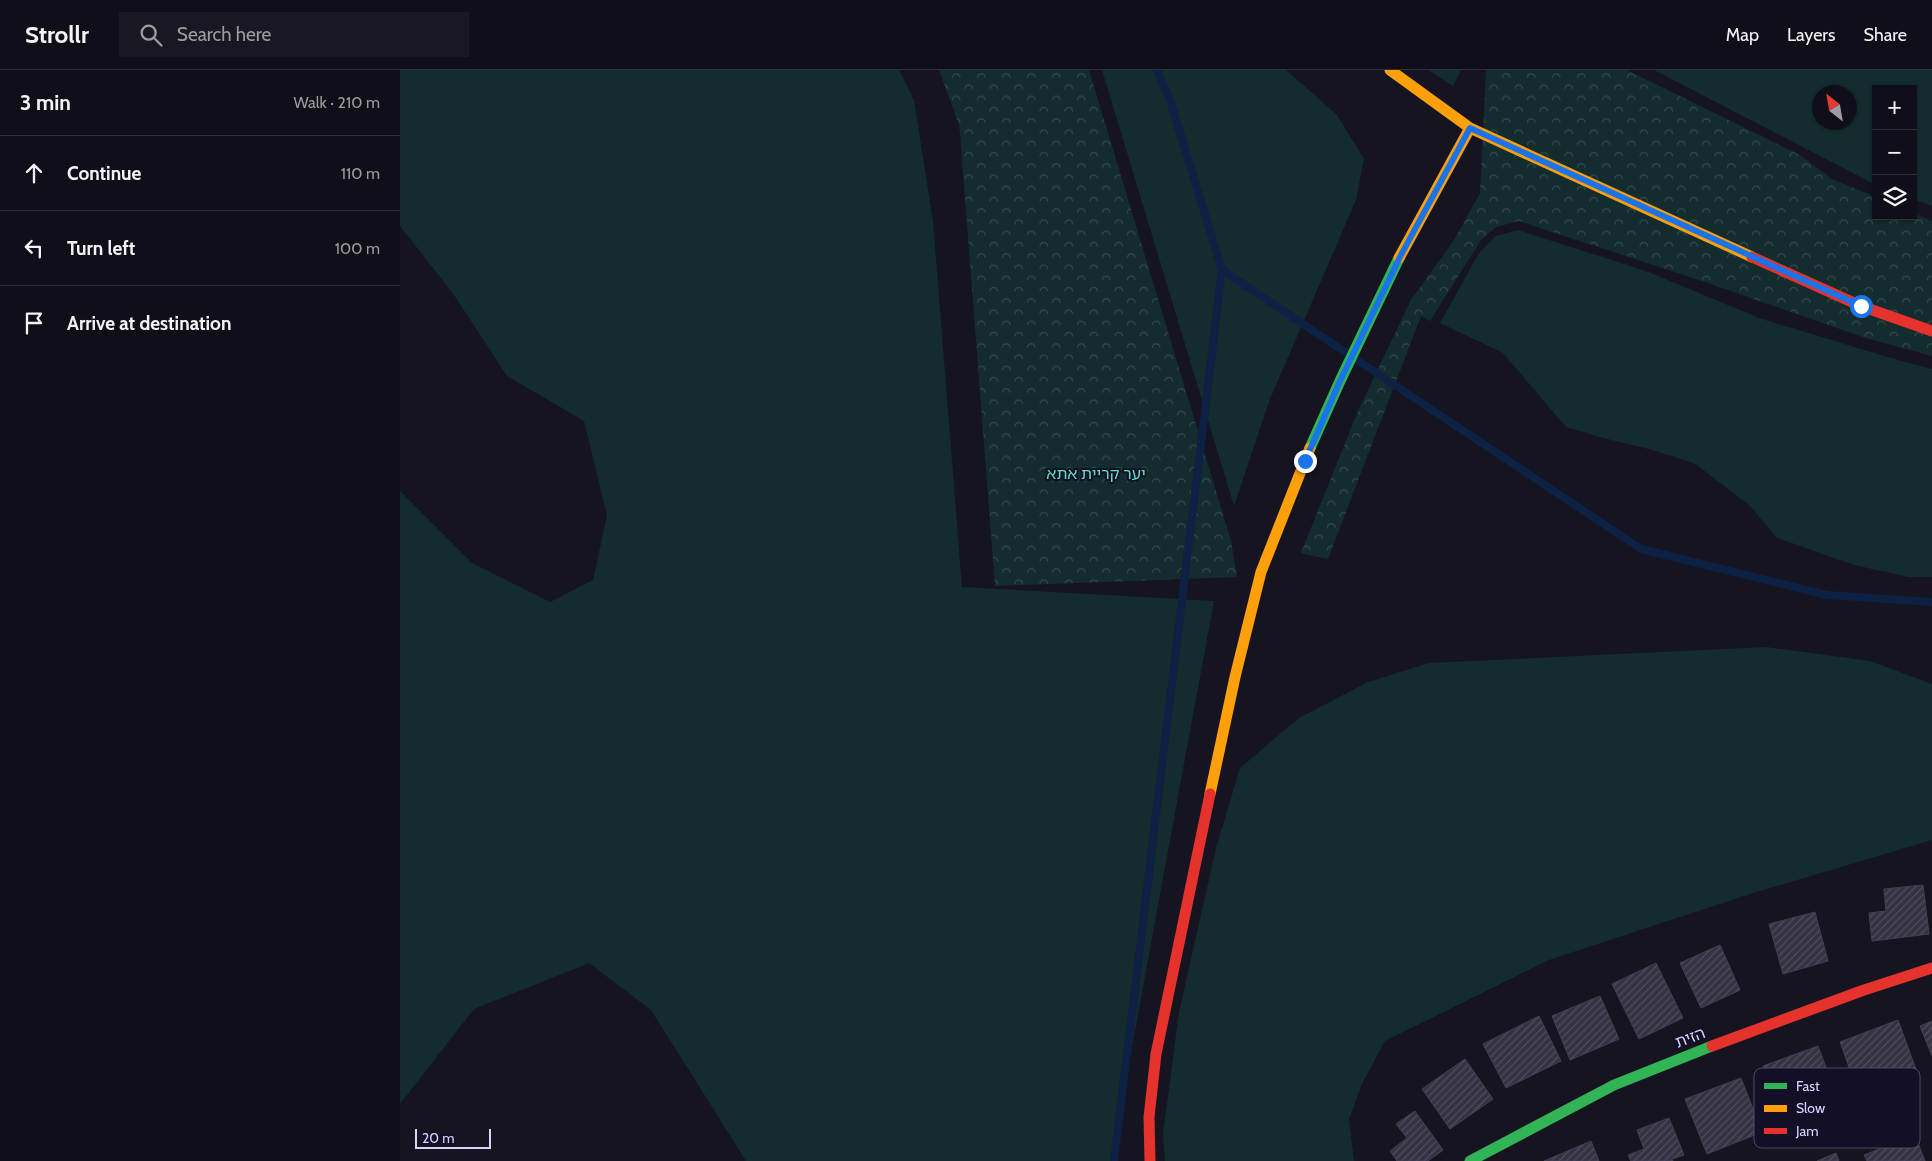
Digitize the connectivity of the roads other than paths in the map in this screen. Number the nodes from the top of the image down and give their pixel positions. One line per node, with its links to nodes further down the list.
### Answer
1 (1390, 70): 2 (street)
2 (1470, 128): 3 (street); 5 (street)
3 (1932, 331)
4 (1932, 968): 6 (street, הזית)
5 (1150, 1161)
6 (1470, 1161)

